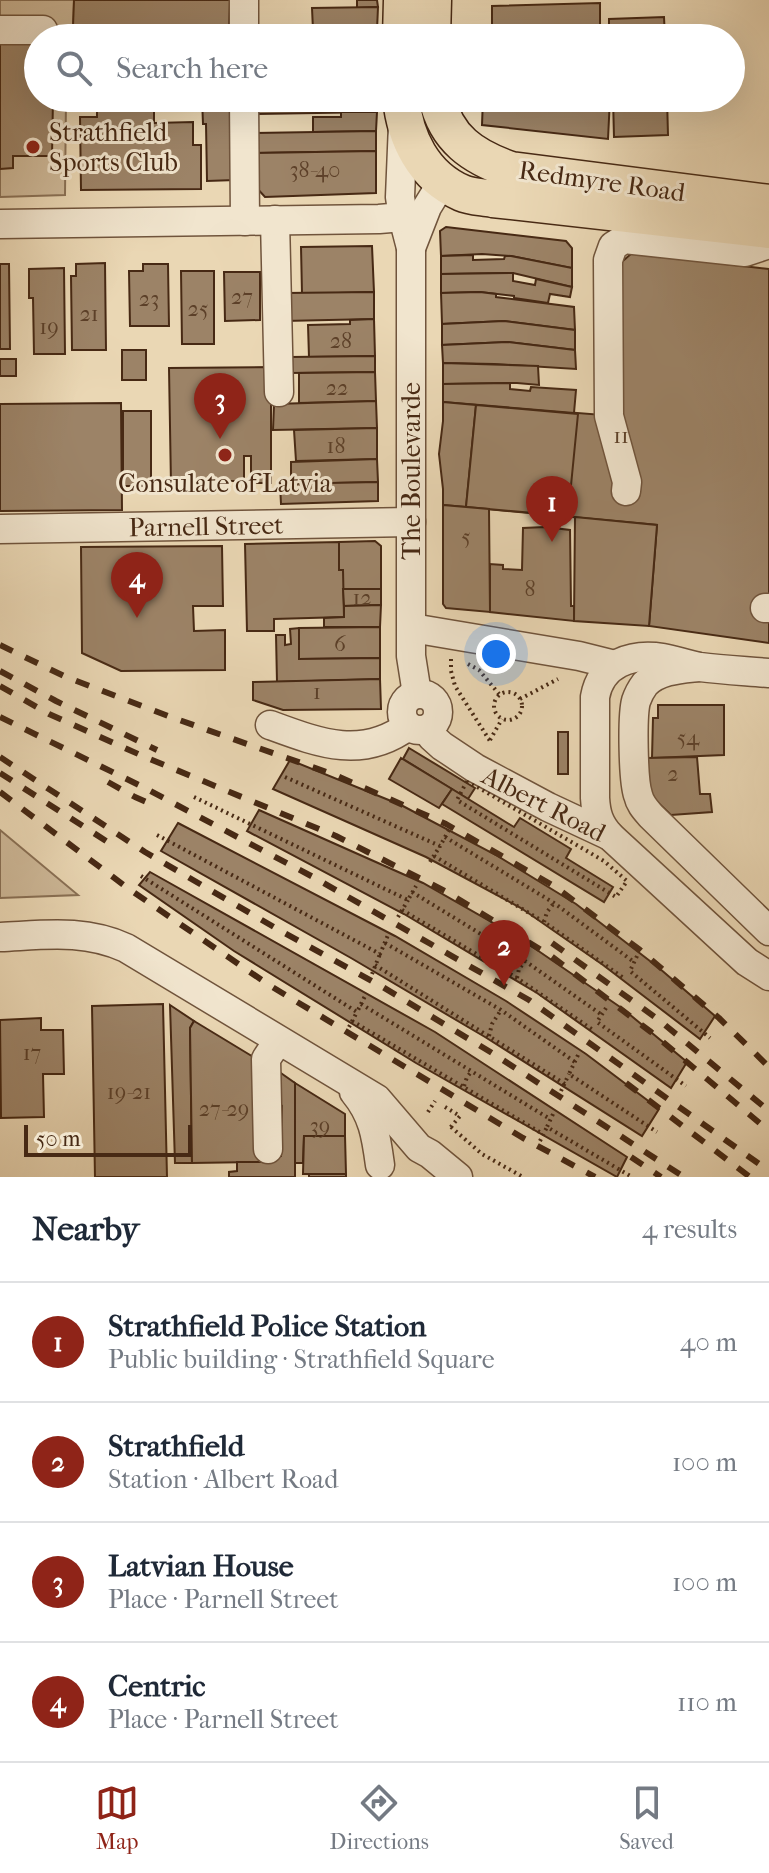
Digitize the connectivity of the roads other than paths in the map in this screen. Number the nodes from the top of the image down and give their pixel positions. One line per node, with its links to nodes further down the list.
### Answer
1 (244, 0): 4 (street)
2 (402, 0): 5 (main road)
3 (433, 0): 6 (main road)
4 (244, 24)
5 (401, 24)
6 (432, 24)
7 (0, 30): 8 (street)
8 (24, 30)
9 (244, 112): 17 (street)
10 (409, 112): 15 (street, The Boulevarde)
11 (417, 112): 13 (main road)
12 (442, 114): 14 (main road, Redmyre Road)
13 (443, 181): 19 (main road, Redmyre Road); 21 (street, The Boulevarde)
14 (769, 203)
15 (403, 217): 16 (street); 21 (street, The Boulevarde)
16 (275, 220): 17 (street); 22 (street)
17 (245, 221): 18 (street)
18 (0, 224)
19 (769, 230)
20 (769, 244): 23 (street)
21 (411, 248): 24 (street, The Boulevarde)
22 (279, 392)
23 (626, 491)
24 (411, 522): 25 (street, Parnell Street); 26 (street, The Boulevarde)
25 (0, 529)
26 (412, 628): 27 (street); 31 (street, The Boulevarde)
27 (615, 665): 28 (street); 33 (street)
28 (698, 667): 29 (street); 32 (street)
29 (769, 673)
30 (270, 725): 31 (street)
31 (417, 727): 33 (street, Albert Road)
32 (642, 805): 33 (street); 34 (street, Albert Road)
33 (610, 836): 36 (street, Albert Road)
34 (767, 924)
35 (0, 937): 37 (street)
36 (769, 976)
37 (278, 1041): 38 (street); 40 (street)
38 (347, 1083): 39 (street); 41 (street)
39 (419, 1148): 41 (street); 42 (street)
40 (268, 1149)
41 (378, 1171)
42 (458, 1177)

